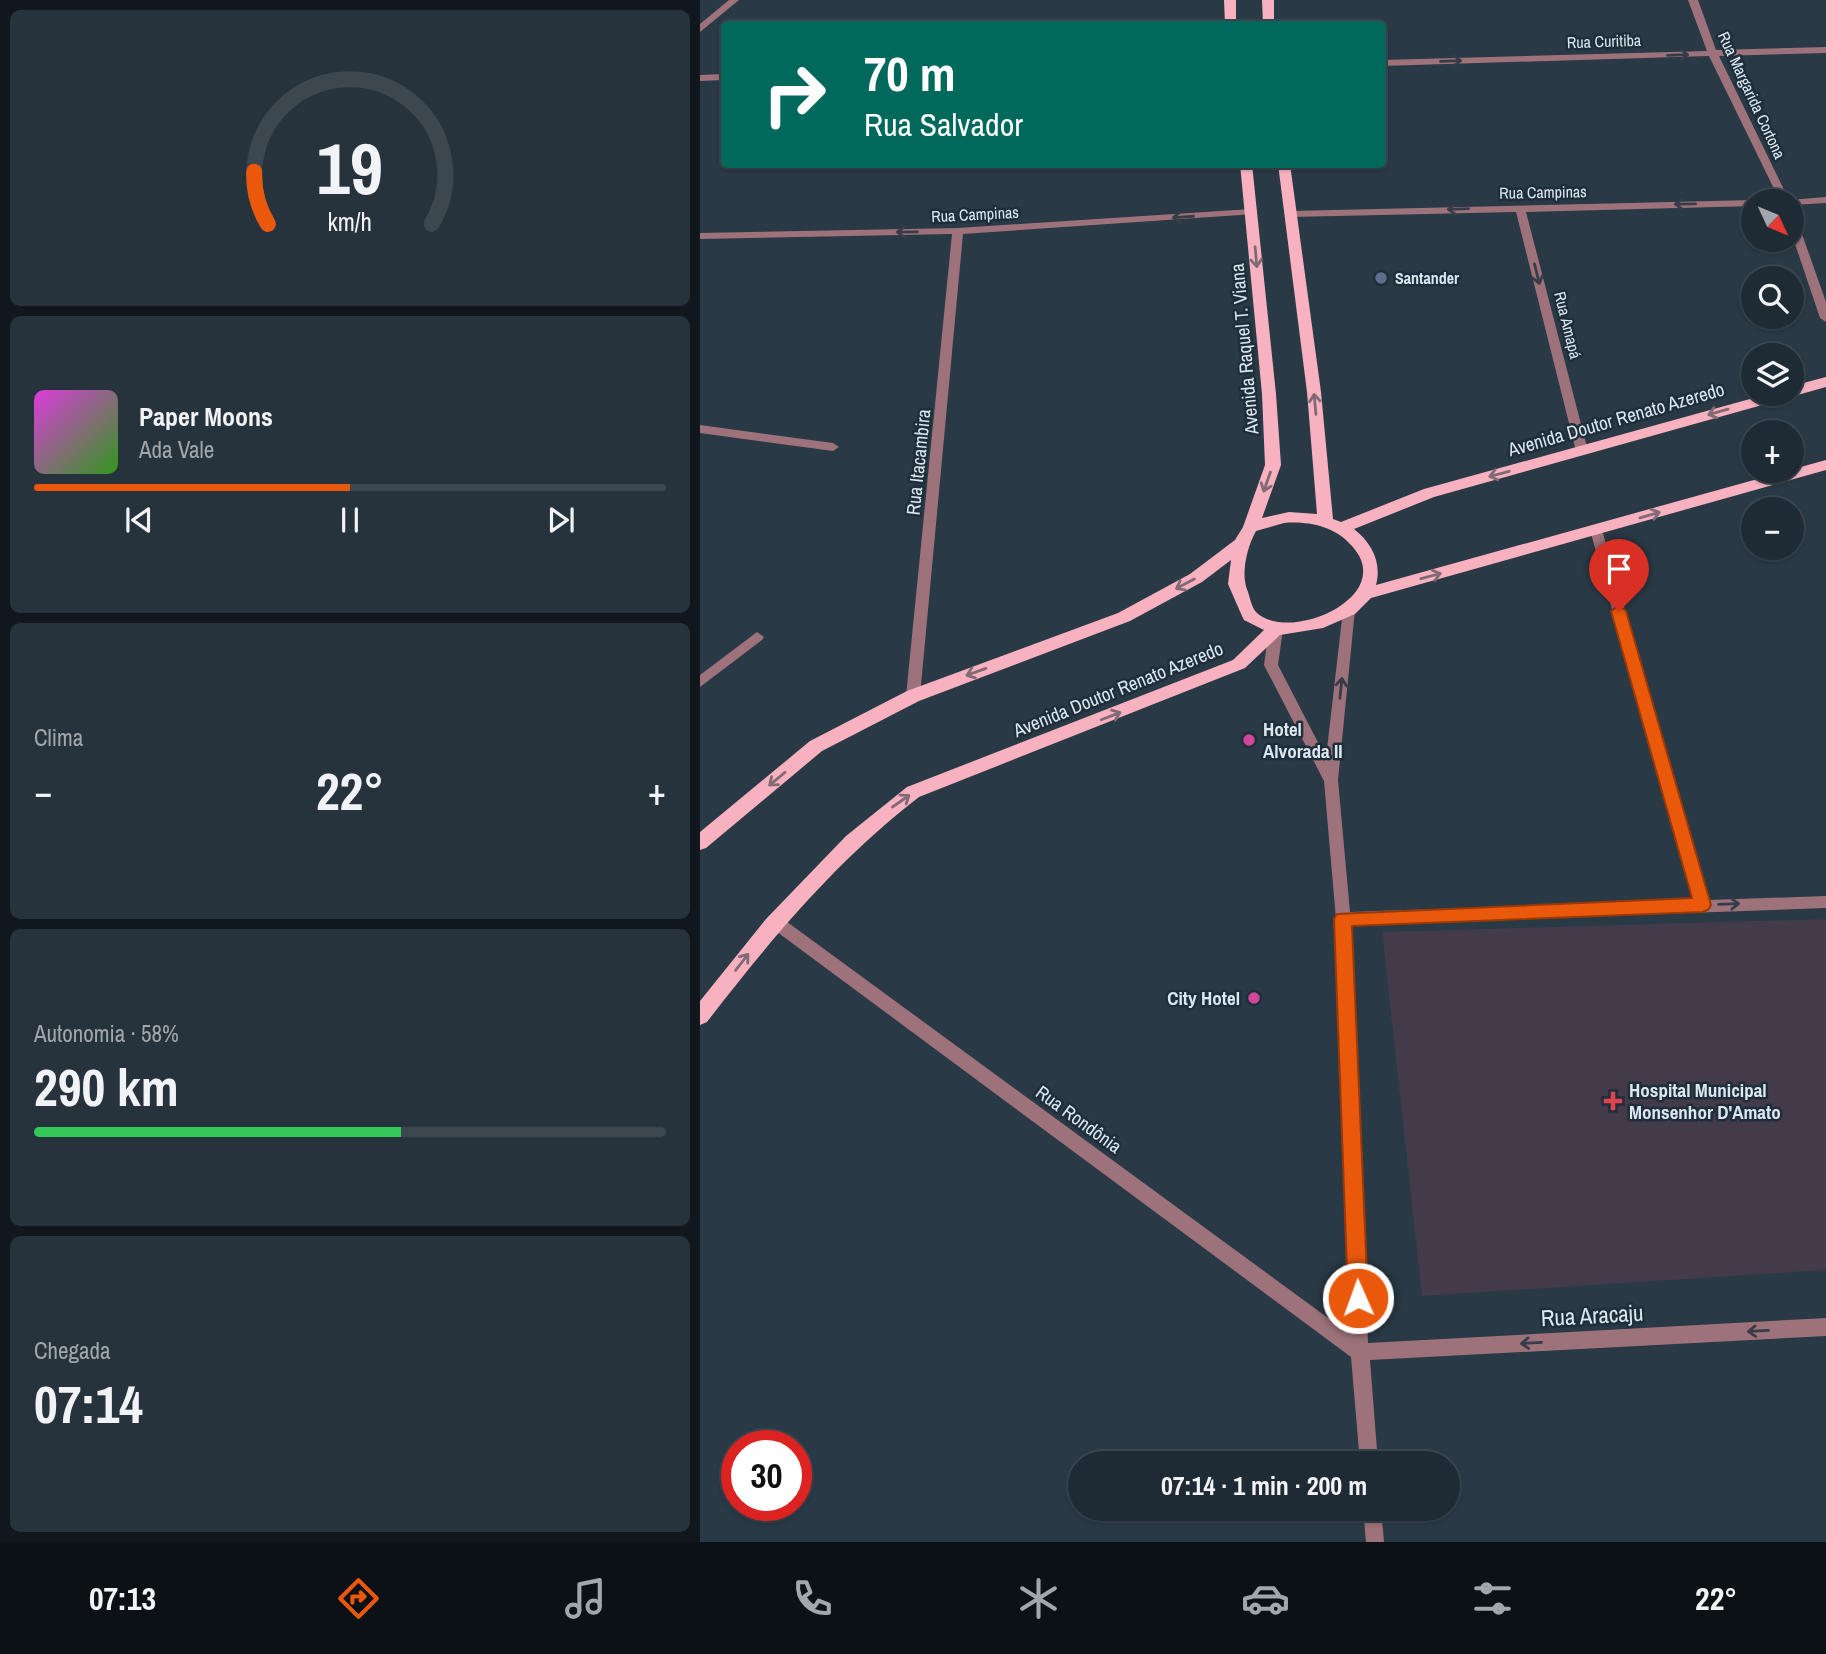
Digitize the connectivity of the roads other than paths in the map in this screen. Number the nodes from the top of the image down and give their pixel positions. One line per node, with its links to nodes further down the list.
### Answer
1 (734, 0): 6 (street)
2 (1230, 0): 7 (main road)
3 (1268, 0): 8 (main road)
4 (1693, 0): 11 (street, Rua Margarida Cortona)
5 (700, 13): 6 (street)
6 (714, 17): 9 (street)
7 (1231, 21)
8 (1269, 21)
9 (700, 29)
10 (1826, 50): 11 (street, Rua Curitiba)
11 (1713, 54): 12 (street, Rua Curitiba, one-way to 11); 17 (street, Rua Margarida Cortona)
12 (1386, 63)
13 (721, 77): 14 (street)
14 (700, 78)
15 (1246, 168): 22 (main road, Avenida Raquel T. Viana)
16 (1285, 168): 23 (main road)
17 (1779, 189)
18 (1826, 200): 19 (street)
19 (1804, 201)
20 (1741, 203): 21 (street, Rua Campinas, one-way to 21)
21 (1520, 208): 23 (street, Rua Campinas, one-way to 23); 33 (street, Rua Amapá, one-way to 33)
22 (1251, 212): 24 (street, Rua Campinas, one-way to 24); 36 (main road, Avenida Raquel T. Viana, one-way to 36)
23 (1291, 214): 35 (main road, one-way to 23)
24 (958, 231): 25 (street, Rua Campinas, one-way to 25); 45 (street, Rua Itacambira)
25 (700, 236)
26 (1803, 252): 27 (street)
27 (1826, 318)
28 (1826, 382): 29 (main road)
29 (1804, 388)
30 (1741, 406): 33 (main road, Avenida Doutor Renato Azeredo, one-way to 33)
31 (700, 429): 32 (street)
32 (833, 447)
33 (1582, 451): 37 (main road, Avenida Doutor Renato Azeredo, one-way to 37)
34 (1826, 465): 38 (main road, one-way to 34)
35 (1325, 521): 36 (main road); 37 (main road)
36 (1251, 527): 39 (main road)
37 (1341, 528): 40 (main road)
38 (1596, 530): 40 (main road, one-way to 38); 49 (street)
39 (1241, 544): 42 (main road); 45 (main road, one-way to 45)
40 (1365, 594): 41 (main road)
41 (1349, 610): 42 (main road); 46 (street, one-way to 41)
42 (1276, 629): 46 (street); 51 (main road, Avenida Doutor Renato Azeredo, one-way to 42)
43 (757, 637): 44 (street)
44 (700, 682)
45 (913, 696): 47 (main road, one-way to 47)
46 (1331, 780): 50 (street)
47 (700, 843)
48 (1826, 902): 49 (street, one-way to 48)
49 (1702, 905): 50 (street)
50 (1343, 919): 54 (street)
51 (774, 921): 52 (main road, Avenida Doutor Renato Azeredo, one-way to 51); 54 (street, Rua Rondônia)
52 (700, 1016)
53 (1826, 1327): 54 (street, Rua Aracaju, one-way to 54)
54 (1360, 1352): 55 (street)
55 (1367, 1451)
56 (1373, 1521): 57 (street)
57 (1375, 1542)

